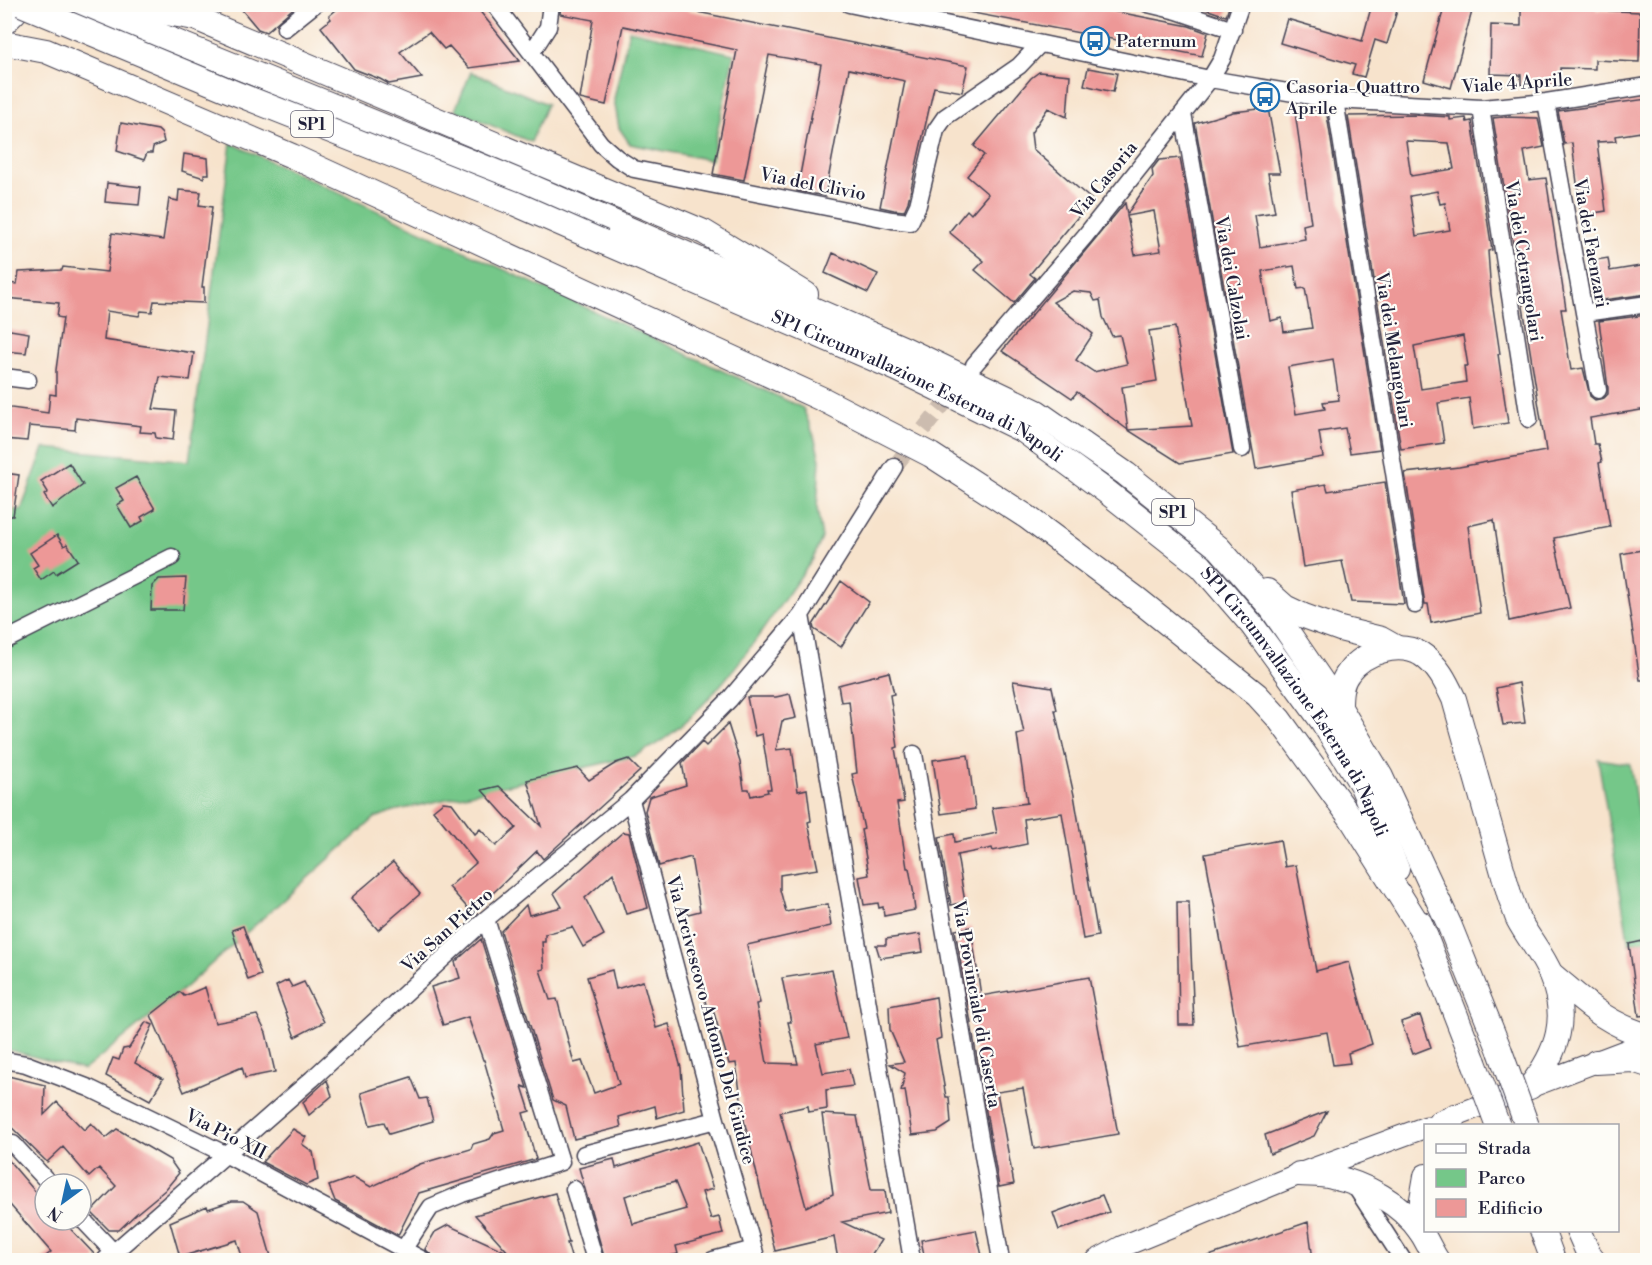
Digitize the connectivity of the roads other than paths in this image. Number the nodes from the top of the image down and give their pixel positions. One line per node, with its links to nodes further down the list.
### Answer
1 (21, 4): 11 (main road); 23 (highway, SP1 Circumvallazione Esterna di Napoli / SP1, bridge)
2 (84, 4): 23 (highway, SP1 Circumvallazione Esterna di Napoli / SP1)
3 (114, 4): 26 (highway)
4 (315, 4): 12 (street)
5 (494, 4): 16 (street, Via del Clivio)
6 (551, 4): 16 (street)
7 (849, 4): 10 (street, Viale 4 Aprile)
8 (1148, 4): 13 (street)
9 (1242, 4): 13 (street, Via Casoria)
10 (881, 8): 15 (street, Viale 4 Aprile)
11 (4, 26)
12 (285, 27)
13 (1233, 30): 17 (street, Via Casoria)
14 (4, 43): 44 (highway)
15 (1040, 44): 16 (street, Via del Clivio); 17 (street, Viale 4 Aprile)
16 (532, 52)
17 (1210, 79): 19 (street, Viale 4 Aprile); 22 (street, Via Casoria)
18 (1647, 86): 20 (street, Viale 4 Aprile)
19 (1335, 100): 21 (street, Viale 4 Aprile); 36 (street, Via dei Melangolari)
20 (1546, 102): 21 (street, Viale 4 Aprile); 25 (street, Via dei Faenzari)
21 (1481, 108): 31 (street, Via dei Cetrangolari)
22 (1183, 113): 27 (street, Via Casoria); 32 (street, Via dei Calzolai)
23 (606, 231): 26 (highway, SP1 Circumvallazione Esterna di Napoli / SP1); 44 (highway, SP1 Circumvallazione Esterna di Napoli / SP1)
24 (1647, 304): 25 (street)
25 (1584, 313): 30 (street, Via dei Faenzari)
26 (847, 324): 35 (highway, SP1 Circumvallazione Esterna di Napoli / SP1)
27 (974, 365)
28 (4, 377): 29 (street)
29 (28, 380)
30 (1598, 390)
31 (1529, 419)
32 (1242, 448)
33 (894, 467): 37 (street)
34 (172, 557): 38 (street)
35 (1239, 571): 39 (highway); 40 (highway, SP1 Circumvallazione Esterna di Napoli / SP1)
36 (1415, 605)
37 (801, 615): 42 (street, Via San Pietro); 78 (street)
38 (4, 641)
39 (1397, 648): 40 (highway); 45 (highway)
40 (1340, 708): 56 (highway, SP1 Circumvallazione Esterna di Napoli / SP1, bridge)
41 (914, 754): 79 (street, Via Provinciale di Caserta)
42 (631, 800): 43 (street, Via San Pietro); 52 (street, Via Arcivescovo Antonio Del Giudice)
43 (486, 919): 59 (street, Via San Pietro); 72 (street)
44 (1426, 937): 55 (highway, SP1 Circumvallazione Esterna di Napoli / SP1, bridge)
45 (1551, 974): 46 (highway); 51 (highway)
46 (1647, 1036)
47 (1647, 1042): 49 (main road)
48 (4, 1060): 59 (street, Via Pio XII)
49 (1596, 1062): 50 (highway); 51 (main road)
50 (1647, 1065)
51 (1530, 1087): 53 (main road)
52 (716, 1120): 60 (street); 73 (street, Via Arcivescovo Antonio Del Giudice)
53 (1452, 1121): 54 (main road)
54 (1437, 1124)
55 (1498, 1124)
56 (1527, 1124)
57 (1424, 1127): 62 (main road)
58 (4, 1143): 61 (street)
59 (225, 1154): 72 (street, Via Pio XII); 74 (street, Via San Pietro)
60 (584, 1154)
61 (39, 1172)
62 (1299, 1174): 63 (highway); 80 (main road)
63 (1352, 1182): 67 (highway); 81 (street)
64 (1424, 1184): 67 (highway)
65 (574, 1189): 76 (street)
66 (92, 1232): 74 (street)
67 (1421, 1232): 82 (highway)
68 (1531, 1232): 83 (highway)
69 (1543, 1232): 84 (highway)
70 (1569, 1232): 85 (highway)
71 (1579, 1232): 86 (highway)
72 (403, 1250): 75 (street, Via Pio XII)
73 (756, 1255): 77 (street, Via Arcivescovo Antonio Del Giudice)
74 (113, 1258)
75 (423, 1260)
76 (596, 1260)
77 (713, 1260)
78 (912, 1260)
79 (1001, 1260)
80 (1097, 1260)
81 (1403, 1260)
82 (1437, 1260)
83 (1535, 1260)
84 (1553, 1260)
85 (1580, 1260)
86 (1593, 1260)

